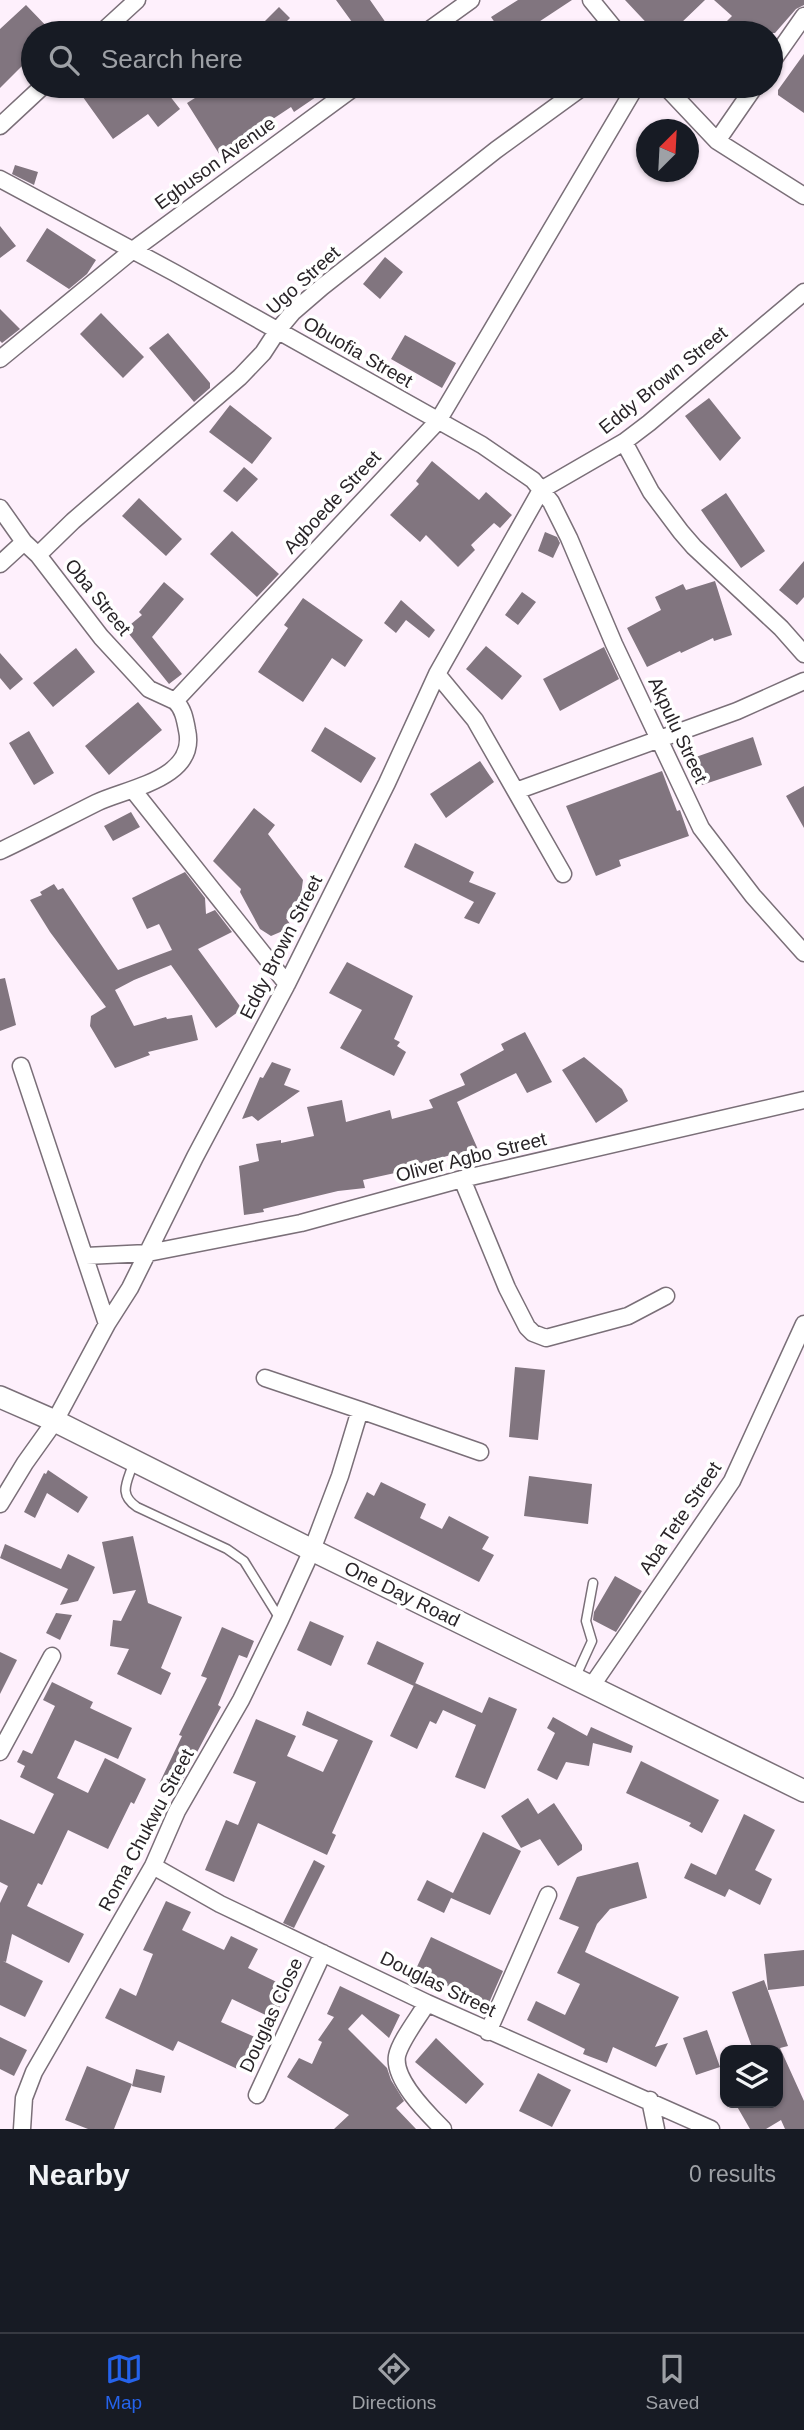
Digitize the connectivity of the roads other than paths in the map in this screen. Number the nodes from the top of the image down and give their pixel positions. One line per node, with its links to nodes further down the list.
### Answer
1 (137, 0): 5 (street)
2 (471, 0): 6 (street)
3 (594, 1): 7 (street)
4 (804, 16): 8 (street)
5 (114, 21)
6 (442, 21)
7 (609, 21)
8 (783, 46)
9 (30, 98): 15 (street)
10 (340, 98): 19 (street, Egbuson Avenue)
11 (568, 98): 21 (street, Ugo Street)
12 (629, 98): 23 (street, Agboede Street)
13 (676, 98): 16 (street)
14 (747, 98): 16 (street)
15 (0, 125)
16 (717, 141): 18 (street)
17 (0, 179): 19 (street, Obuofia Street)
18 (804, 196)
19 (133, 250): 21 (street, Obuofia Street); 22 (street)
20 (804, 292): 24 (street, Eddy Brown Street)
21 (278, 330): 23 (street, Obuofia Street); 28 (street, Ugo Street)
22 (0, 359)
23 (438, 421): 25 (street, Obuofia Street); 33 (street, Agboede Street)
24 (624, 442): 25 (street, Eddy Brown Street); 30 (street)
25 (546, 496): 31 (street, Eddy Brown Street); 34 (street, Akpulu Street)
26 (0, 508): 27 (street, Oba Street)
27 (24, 542): 28 (street, Oba Street); 29 (street)
28 (38, 555): 33 (street, Oba Street)
29 (0, 565)
30 (804, 654)
31 (437, 674): 36 (street); 40 (street, Eddy Brown Street)
32 (804, 681): 34 (street)
33 (175, 701): 35 (street)
34 (660, 740): 36 (street); 39 (street, Akpulu Street)
35 (133, 790): 37 (street); 40 (street)
36 (516, 791): 38 (street)
37 (0, 851)
38 (563, 874)
39 (804, 953)
40 (287, 984): 44 (street, Eddy Brown Street)
41 (21, 1066): 45 (street)
42 (804, 1100): 43 (street, Oliver Agbo Street)
43 (462, 1180): 44 (street, Oliver Agbo Street); 46 (street)
44 (148, 1253): 45 (street, Oliver Agbo Street); 47 (street, Eddy Brown Street)
45 (86, 1256): 47 (street)
46 (666, 1296)
47 (107, 1324): 52 (street, Eddy Brown Street)
48 (804, 1324): 60 (street, Aba Tete Street)
49 (265, 1378): 51 (street)
50 (0, 1397): 52 (main road, One Day Road)
51 (360, 1410): 53 (street); 56 (street, Roma Chukwu Street)
52 (55, 1421): 54 (main road, One Day Road); 55 (street, Eddy Brown Street)
53 (481, 1452)
54 (134, 1461): 56 (main road, One Day Road); 58 (lane)
55 (0, 1504)
56 (312, 1550): 58 (street, Roma Chukwu Street); 60 (main road, One Day Road)
57 (593, 1583): 60 (lane)
58 (281, 1620): 63 (street, Roma Chukwu Street)
59 (52, 1656): 61 (street)
60 (583, 1683): 62 (main road, One Day Road)
61 (0, 1752)
62 (804, 1791)
63 (153, 1866): 65 (street, Douglas Street); 70 (street, Roma Chukwu Street)
64 (548, 1895): 67 (street)
65 (323, 1953): 66 (street, Douglas Street); 68 (street, Douglas Close)
66 (427, 2003): 67 (street, Douglas Street); 71 (street)
67 (488, 2032): 69 (street, Douglas Street)
68 (257, 2095)
69 (650, 2100): 72 (street); 73 (street, Douglas Street)
70 (22, 2129)
71 (443, 2129)
72 (656, 2129)
73 (711, 2129)

